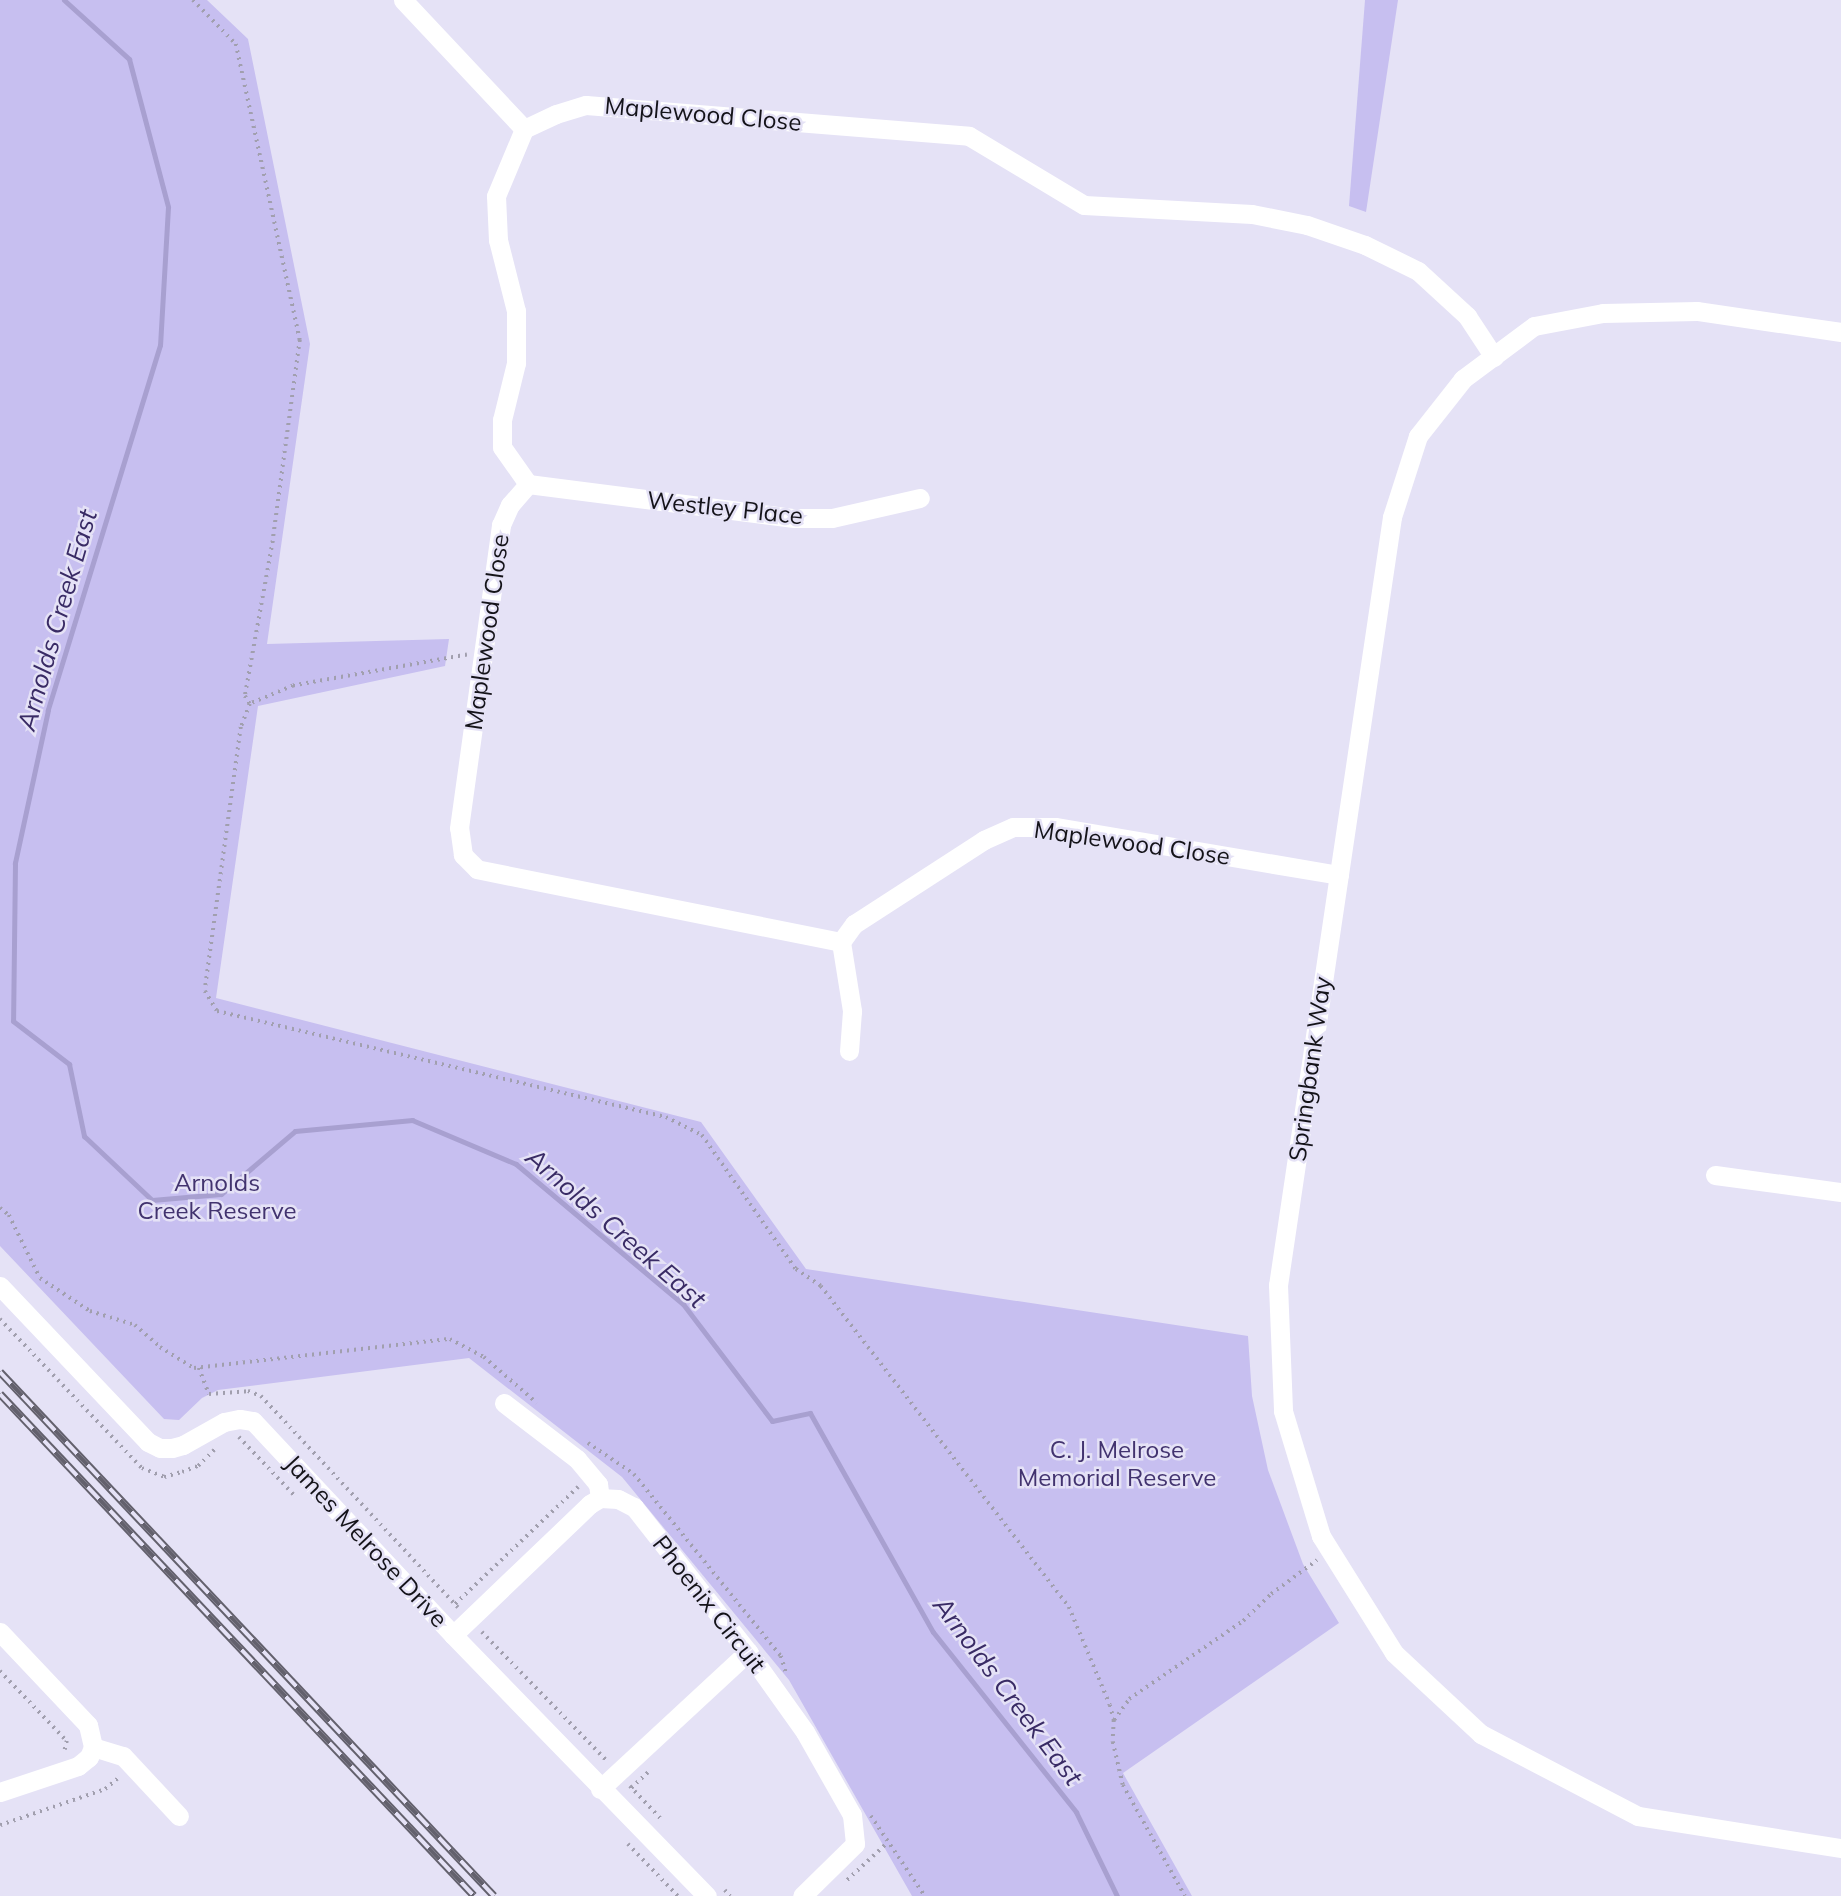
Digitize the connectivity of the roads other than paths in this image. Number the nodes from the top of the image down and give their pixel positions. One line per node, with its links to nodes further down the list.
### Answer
1 (403, 0): 2 (street)
2 (524, 130): 4 (street, Maplewood Close); 5 (street)
3 (1841, 332): 4 (street, Springbank Way)
4 (1494, 357): 7 (street, Springbank Way)
5 (528, 484): 6 (street, Westley Place); 8 (street, Maplewood Close)
6 (920, 498)
7 (1339, 876): 8 (street, Maplewood Close); 22 (street, Springbank Way)
8 (841, 942): 9 (street)
9 (849, 1051)
10 (1715, 1175): 11 (street)
11 (1841, 1192)
12 (0, 1286): 16 (street, James Melrose Drive)
13 (504, 1403): 14 (street)
14 (600, 1499): 16 (street); 17 (street, Phoenix Circuit)
15 (0, 1632): 18 (street)
16 (453, 1635): 19 (street, James Melrose Drive)
17 (748, 1652): 19 (street); 24 (street, Phoenix Circuit)
18 (93, 1747): 20 (street); 21 (street)
19 (600, 1789): 23 (street, James Melrose Drive)
20 (0, 1792)
21 (179, 1816)
22 (1841, 1849)
23 (707, 1896)
24 (802, 1896)

